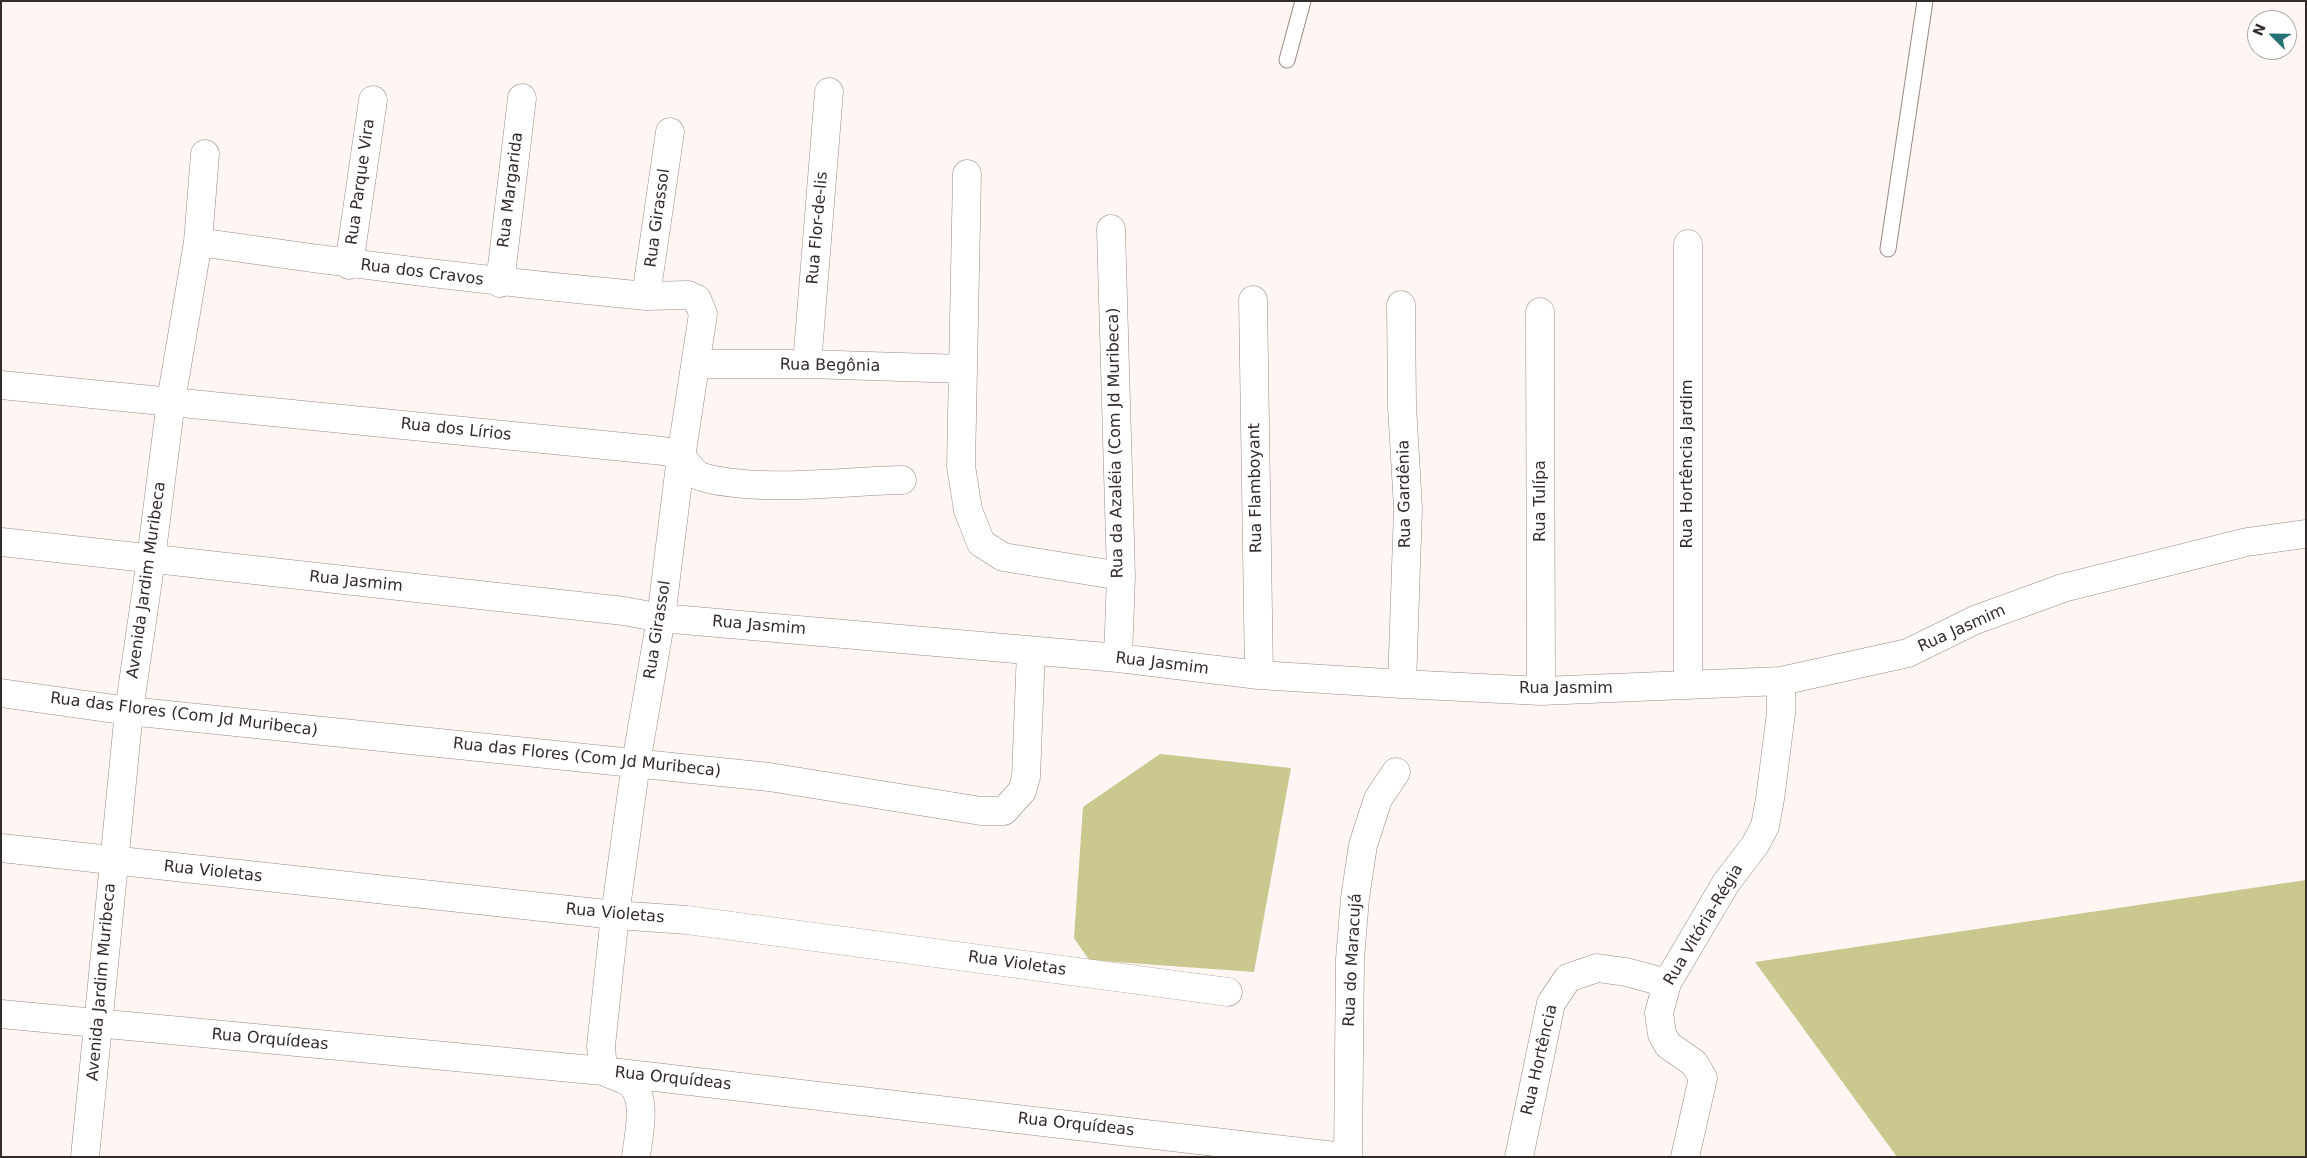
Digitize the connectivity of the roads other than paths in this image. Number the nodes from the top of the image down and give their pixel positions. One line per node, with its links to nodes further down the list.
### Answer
1 (1304, 1): 3 (lane)
2 (1925, 1): 13 (lane)
3 (1287, 60)
4 (829, 92): 21 (street, Rua Flor-de-lis)
5 (522, 98): 15 (street, Rua Margarida)
6 (373, 100): 14 (street, Rua Parque Vira)
7 (670, 132): 16 (street, Rua Girassol)
8 (204, 154): 11 (street, Avenida Jardim Muribeca)
9 (967, 174): 22 (street)
10 (1111, 229): 30 (street, Rua da Azaléia (Com Jd Muribeca))
11 (198, 242): 14 (street, Rua dos Cravos); 24 (street, Avenida Jardim Muribeca)
12 (1688, 244): 37 (street, Rua Hortência Jardim)
13 (1888, 249)
14 (349, 264): 15 (street, Rua dos Cravos)
15 (500, 283): 16 (street, Rua dos Cravos)
16 (646, 296): 20 (street, Rua Girassol)
17 (1253, 300): 34 (street, Rua Flamboyant)
18 (1401, 305): 36 (street, Rua Gardênia)
19 (1540, 312): 38 (street, Rua Tulípa)
20 (696, 364): 21 (street, Rua Begônia); 25 (street, Rua Girassol)
21 (806, 364): 22 (street, Rua Begônia)
22 (963, 369): 30 (street)
23 (1, 385): 24 (street, Rua dos Lírios)
24 (171, 401): 25 (street, Rua dos Lírios); 29 (street, Avenida Jardim Muribeca)
25 (682, 458): 26 (street); 31 (street, Rua Girassol)
26 (902, 480)
27 (2305, 534): 35 (street, Rua Jasmim)
28 (1, 542): 29 (street, Rua Jasmim)
29 (151, 559): 31 (street, Rua Jasmim); 40 (street, Avenida Jardim Muribeca)
30 (1120, 576): 33 (street, Rua da Azaléia (Com Jd Muribeca))
31 (662, 618): 32 (street, Rua Jasmim); 41 (street, Rua Girassol)
32 (1031, 651): 33 (street, Rua Jasmim); 41 (street, Rua das Flores (Com Jd Muribeca))
33 (1118, 658): 34 (street, Rua Jasmim)
34 (1259, 675): 36 (street, Rua Jasmim)
35 (1780, 680): 37 (street, Rua Jasmim); 46 (street, Rua Vitória-Régia)
36 (1402, 684): 38 (street, Rua Jasmim)
37 (1688, 685): 38 (street, Rua Jasmim)
38 (1541, 691)
39 (1, 693): 40 (street, Rua das Flores (Com Jd Muribeca))
40 (129, 711): 41 (street, Rua das Flores (Com Jd Muribeca)); 44 (street, Avenida Jardim Muribeca)
41 (636, 764): 45 (street, Rua Girassol)
42 (1396, 772): 54 (street, Rua do Maracujá)
43 (1, 848): 44 (street, Rua Violetas)
44 (113, 861): 45 (street, Rua Violetas); 49 (street, Avenida Jardim Muribeca)
45 (615, 916): 47 (street, Rua Violetas); 50 (street, Rua Girassol)
46 (1667, 983): 55 (street, Rua Hortência); 56 (street, Rua Vitória-Régia)
47 (1228, 992)
48 (1, 1014): 49 (street, Rua Orquídeas)
49 (98, 1024): 50 (street, Rua Orquídeas); 51 (street, Avenida Jardim Muribeca)
50 (603, 1071): 52 (street); 53 (street, Rua Orquídeas)
51 (85, 1157)
52 (636, 1157)
53 (1344, 1157)
54 (1348, 1157)
55 (1519, 1157)
56 (1685, 1157)

